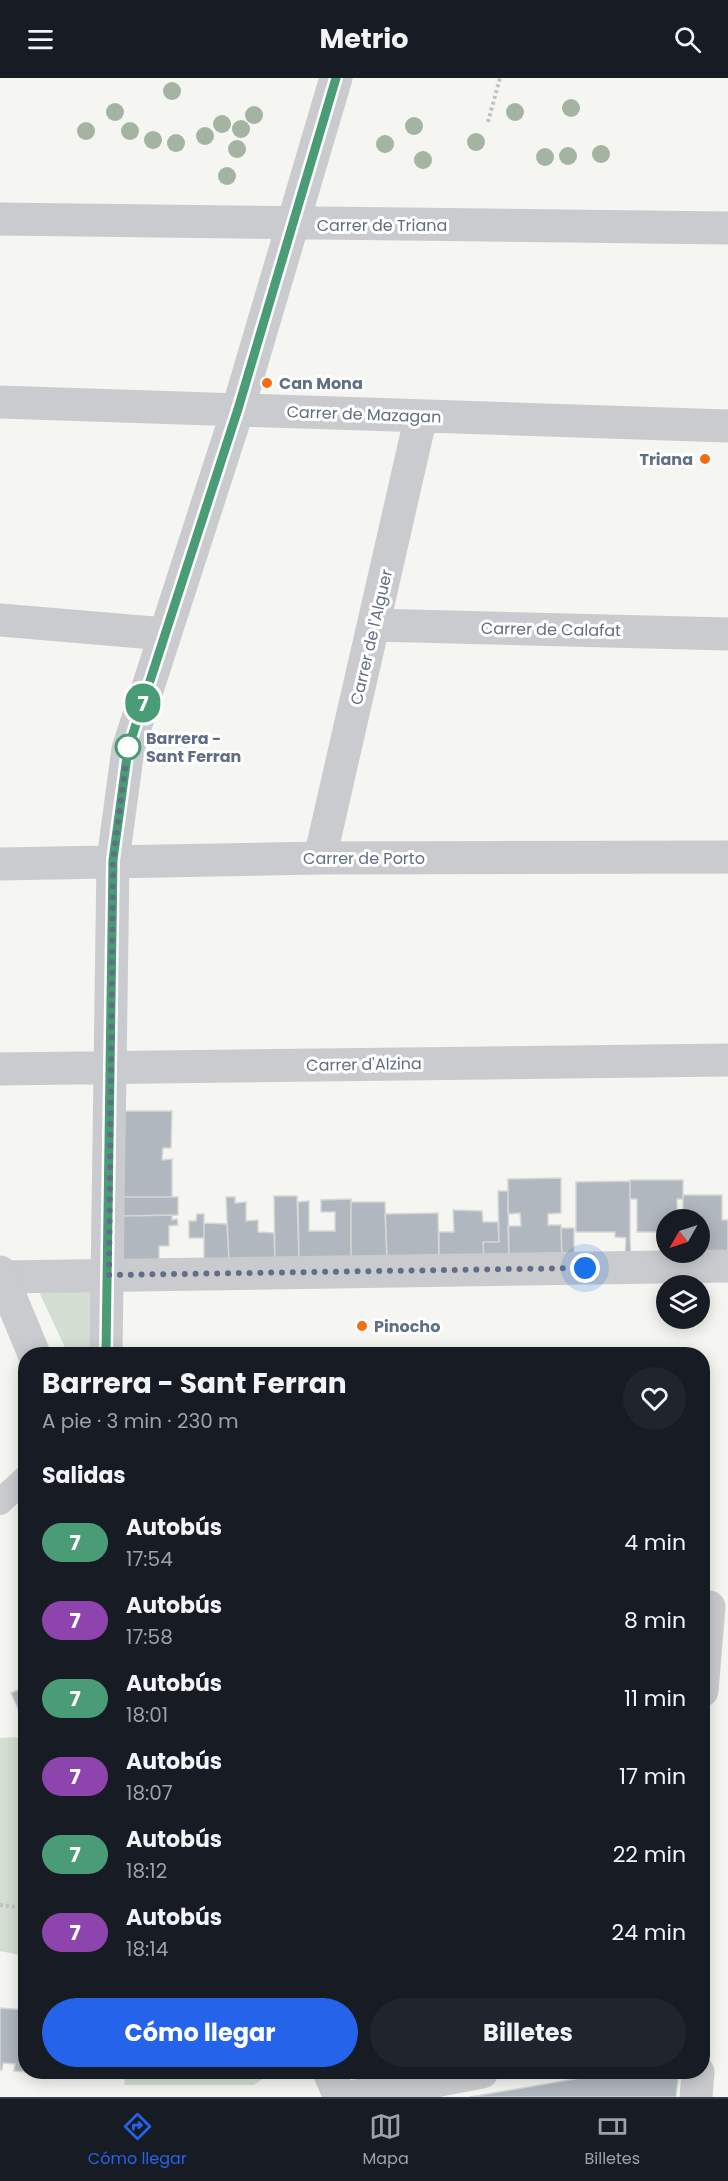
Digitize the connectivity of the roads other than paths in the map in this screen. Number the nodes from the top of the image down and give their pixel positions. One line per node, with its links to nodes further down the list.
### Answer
1 (336, 78): 3 (street)
2 (0, 219): 3 (street, Carrer de Triana)
3 (291, 224): 4 (street, Carrer de Triana); 6 (street)
4 (728, 228)
5 (0, 402): 6 (street, Carrer de Mazagan)
6 (238, 409): 7 (street, Carrer de Mazagan); 11 (street)
7 (421, 416): 8 (street, Carrer de Mazagan); 10 (street, Carrer de l'Alguer)
8 (728, 426)
9 (0, 620): 11 (street)
10 (375, 625): 12 (street, Carrer de Calafat); 14 (street, Carrer de l'Alguer)
11 (165, 634): 15 (street)
12 (728, 634)
13 (728, 857): 14 (street, Carrer de Porto)
14 (320, 858): 15 (street, Carrer de Porto)
15 (113, 860): 16 (street, Carrer de Porto); 18 (street)
16 (0, 864)
17 (728, 1060): 18 (street, Carrer d'Alzina)
18 (111, 1067): 19 (street, Carrer d'Alzina); 22 (street)
19 (0, 1068)
20 (728, 1266): 22 (street)
21 (1, 1274): 22 (street); 23 (street)
22 (109, 1275): 24 (street)
23 (31, 1347)
24 (106, 1347)
25 (18, 1485): 26 (street)
26 (0, 1502)
27 (713, 1606): 28 (street)
28 (710, 1629)
29 (332, 2079): 32 (street)
30 (445, 2079): 33 (street)
31 (697, 2079): 34 (street)
32 (340, 2097)
33 (351, 2097)
34 (696, 2097)

